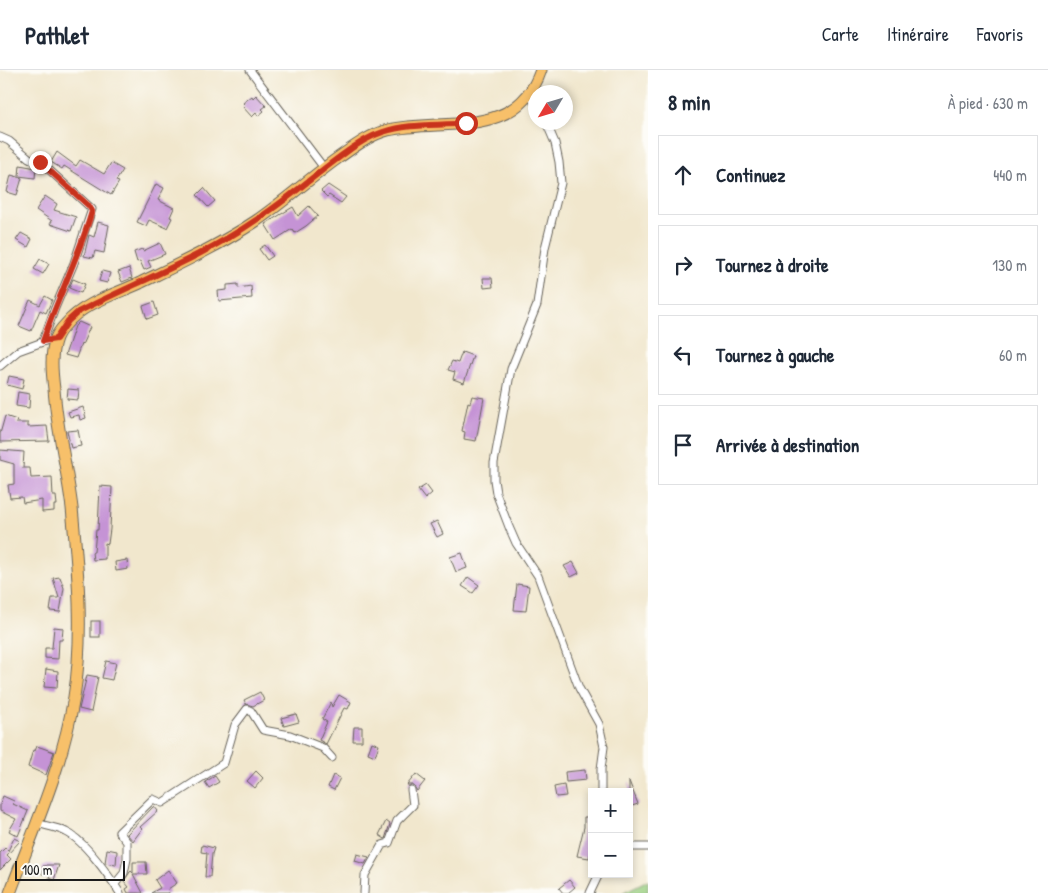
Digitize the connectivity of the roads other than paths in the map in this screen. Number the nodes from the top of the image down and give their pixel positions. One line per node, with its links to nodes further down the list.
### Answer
1 (250, 70): 7 (street)
2 (541, 70): 3 (main road)
3 (537, 85)
4 (528, 102): 7 (main road)
5 (549, 130): 12 (street)
6 (0, 137): 9 (street)
7 (324, 168): 8 (main road)
8 (56, 339): 9 (street); 14 (main road)
9 (43, 341): 10 (street)
10 (0, 366)
11 (332, 758): 18 (street)
12 (601, 788)
13 (410, 790): 21 (street)
14 (36, 823): 18 (street); 19 (main road)
15 (648, 846): 16 (street)
16 (633, 847)
17 (597, 878): 22 (street)
18 (114, 884): 20 (street)
19 (10, 893)
20 (120, 893)
21 (364, 893)
22 (590, 893)

